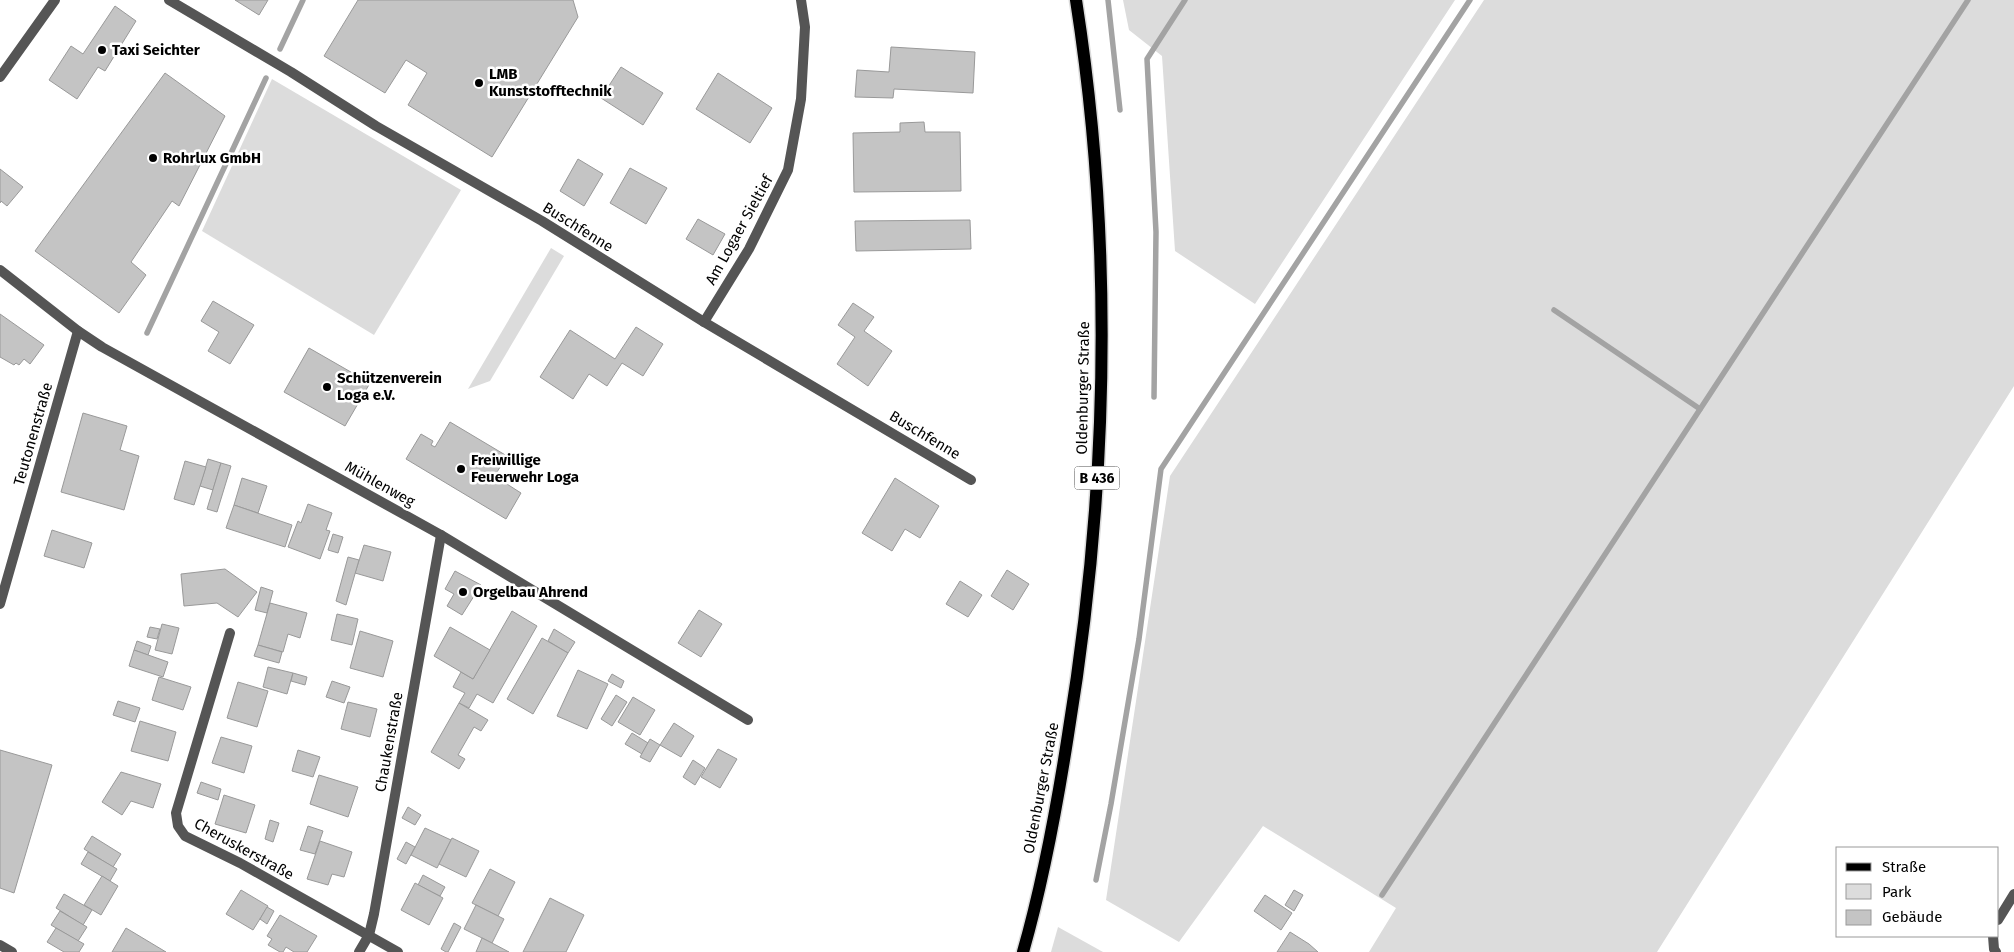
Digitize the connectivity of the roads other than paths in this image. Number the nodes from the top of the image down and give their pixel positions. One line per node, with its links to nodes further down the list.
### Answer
1 (55, 0): 5 (street)
2 (169, 0): 7 (street, Buschfenne)
3 (801, 0): 7 (street, Am Logaer Sieltief)
4 (1076, 0): 22 (main road, Oldenburger Straße / B 436)
5 (0, 77)
6 (0, 270): 8 (street, Mühlenweg)
7 (704, 322): 9 (street, Buschfenne)
8 (78, 331): 10 (street, Mühlenweg); 11 (street, Teutonenstraße)
9 (971, 480)
10 (441, 535): 13 (street, Mühlenweg); 16 (street, Chaukenstraße)
11 (0, 604)
12 (230, 633): 16 (street, Cheruskerstraße)
13 (748, 720)
14 (2014, 894): 15 (street)
15 (1999, 918)
16 (369, 935): 20 (street, Chaukenstraße); 21 (street, Cheruskerstraße)
17 (1993, 937): 23 (street)
18 (1, 947): 19 (street)
19 (12, 952)
20 (359, 952)
21 (398, 952)
22 (1023, 952)
23 (1996, 952)

